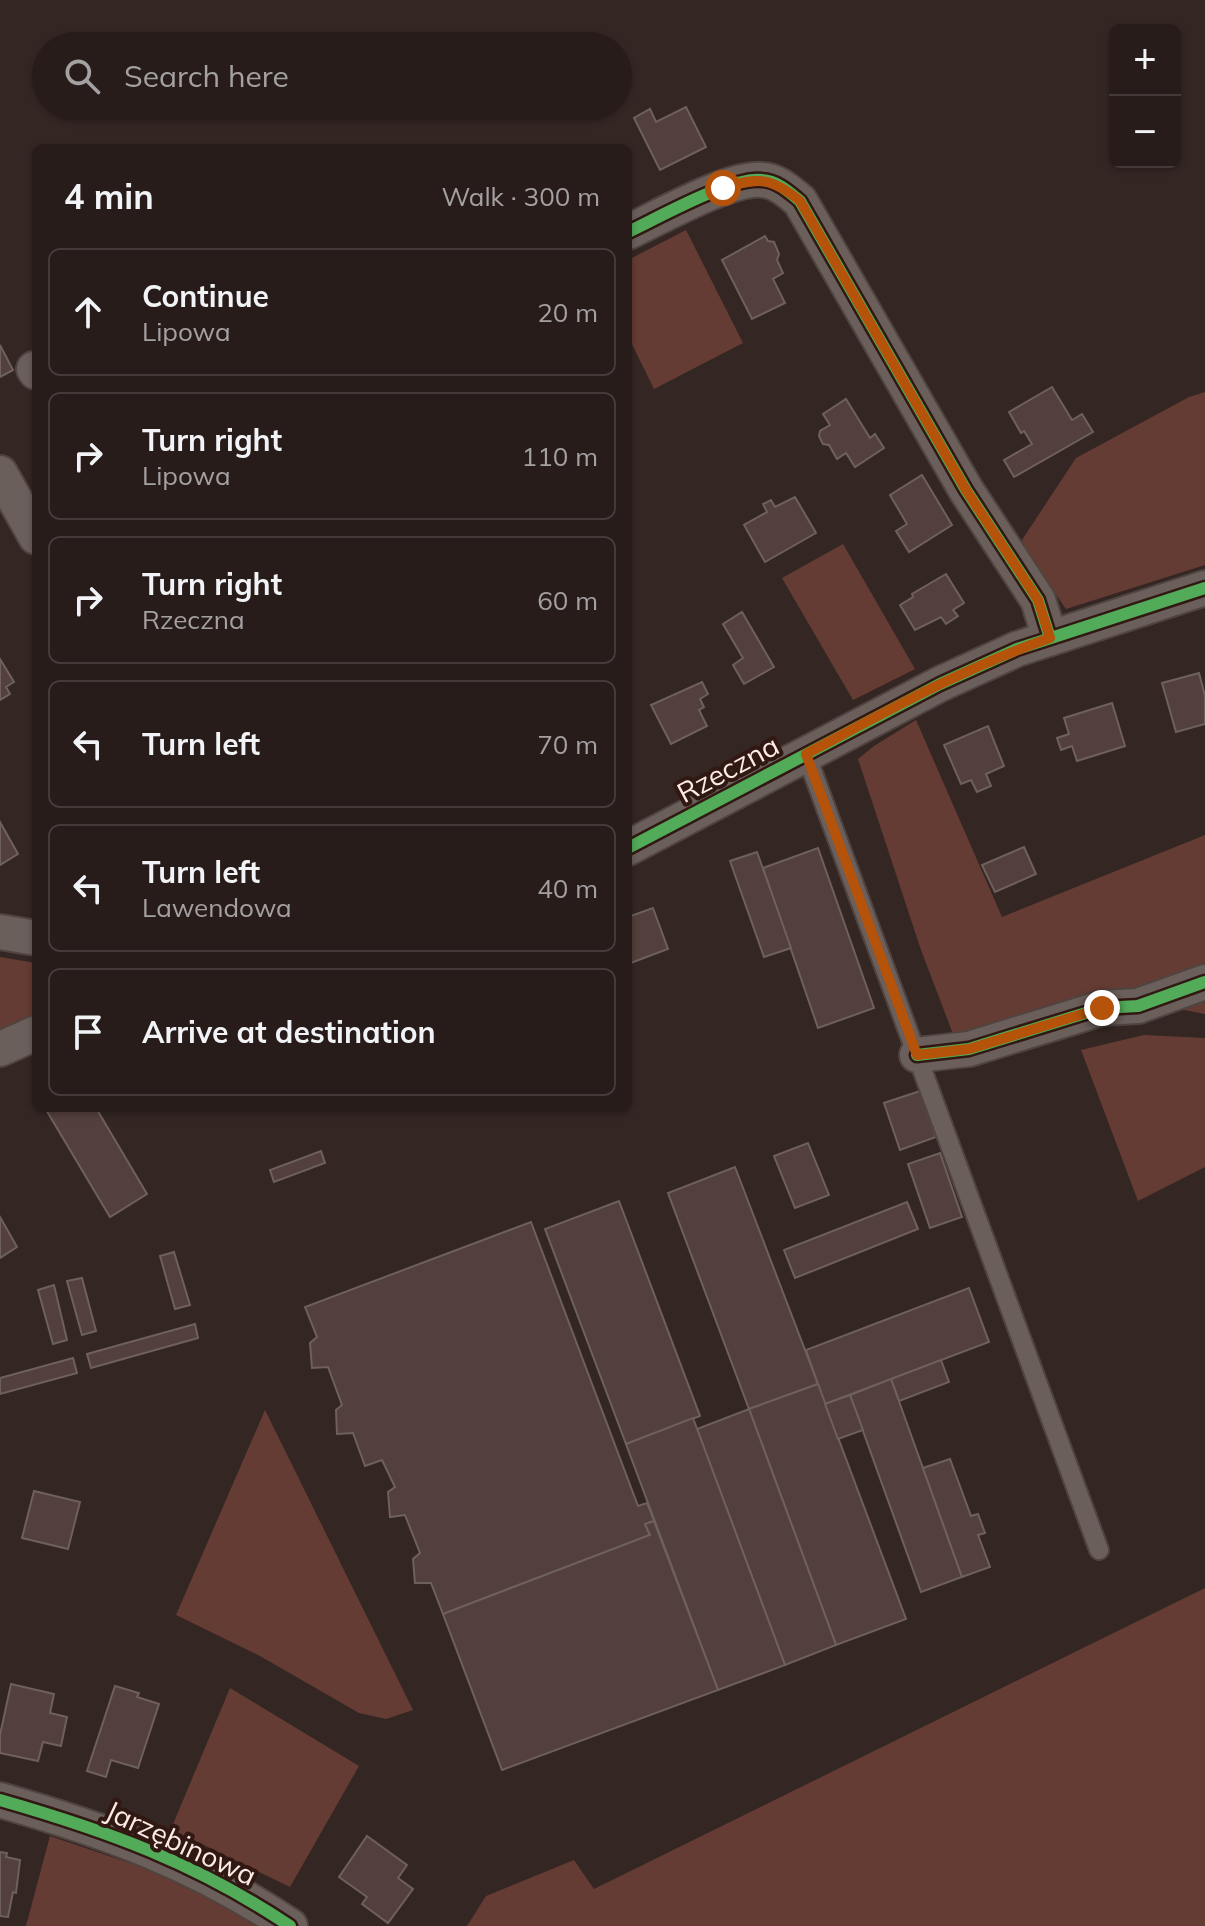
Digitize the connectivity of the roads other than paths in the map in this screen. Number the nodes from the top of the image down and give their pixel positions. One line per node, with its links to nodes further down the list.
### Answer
1 (632, 230): 5 (street)
2 (0, 473): 3 (street)
3 (32, 530)
4 (1205, 588): 5 (street, Rzeczna)
5 (1050, 638): 6 (street, Rzeczna)
6 (806, 754): 7 (street, Rzeczna); 13 (lane)
7 (632, 846)
8 (0, 932): 9 (street)
9 (32, 937)
10 (1205, 982): 13 (street)
11 (32, 1035): 12 (street)
12 (0, 1049)
13 (917, 1055): 14 (lane)
14 (1099, 1550)
15 (0, 1800): 16 (street, Jarzębinowa)
16 (290, 1926)

